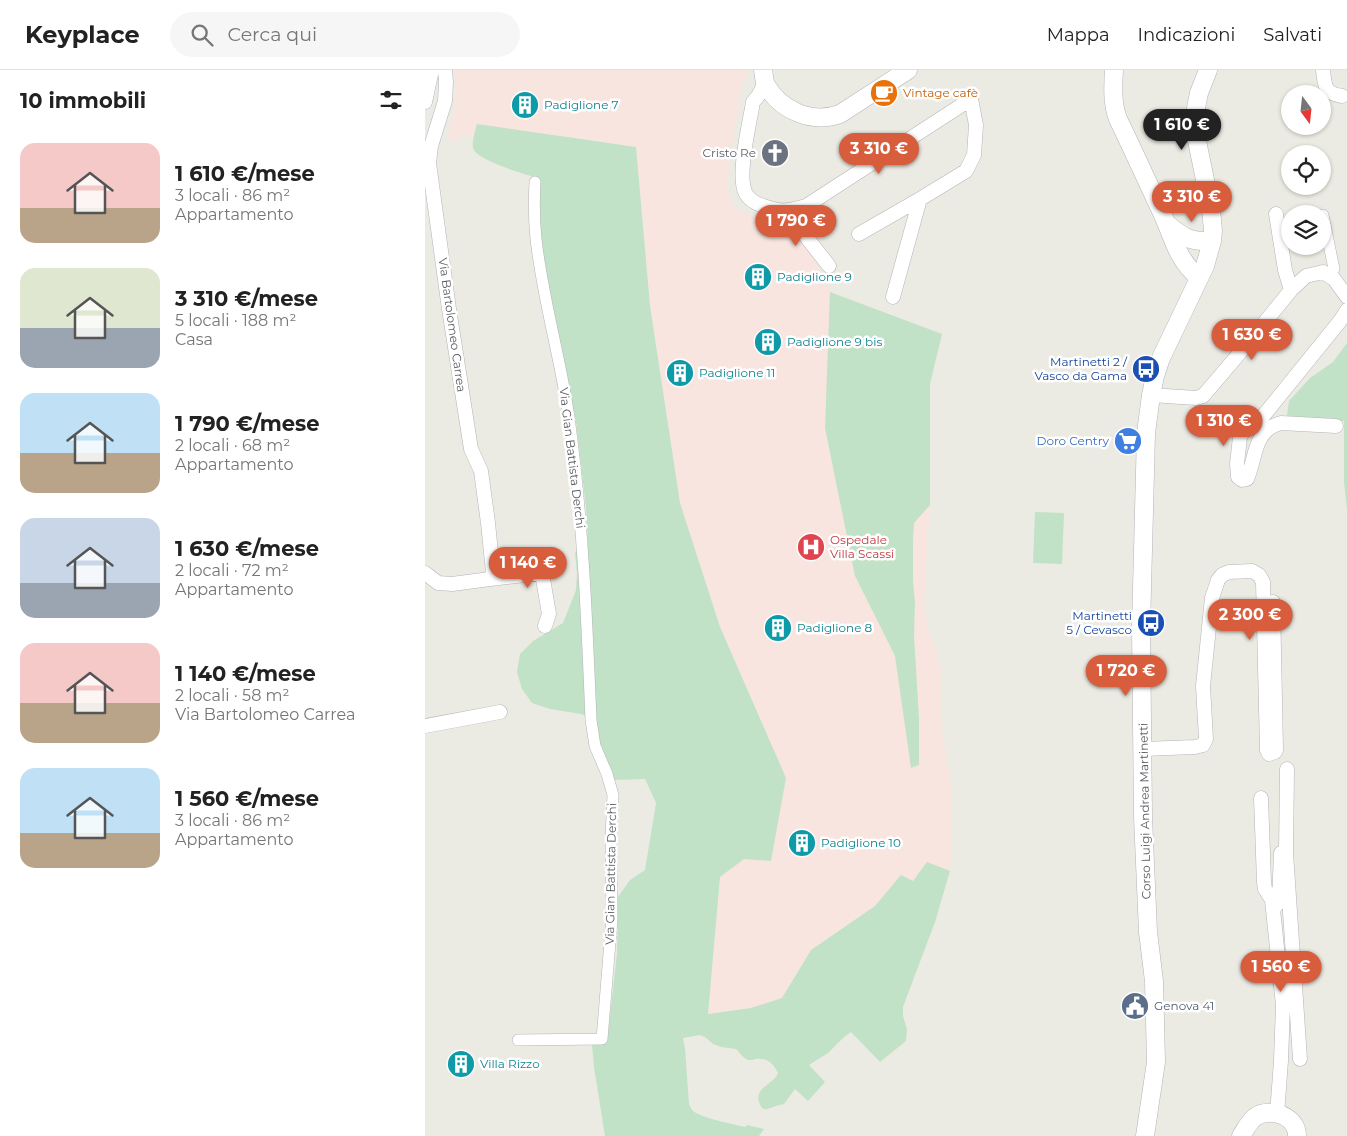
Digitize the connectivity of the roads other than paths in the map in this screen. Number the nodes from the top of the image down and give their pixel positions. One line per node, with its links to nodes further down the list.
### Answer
1 (432, 70): 9 (street)
2 (445, 70): 28 (street, Via Bartolomeo Carrea)
3 (908, 70): 7 (street)
4 (1114, 70): 14 (street)
5 (1209, 70): 16 (street, Corso Luigi Andrea Martinetti)
6 (1323, 70): 8 (street)
7 (764, 76): 12 (street)
8 (1342, 96)
9 (425, 102)
10 (535, 182): 38 (street, Via Gian Battista Derchi)
11 (921, 199): 12 (street); 15 (street); 22 (street)
12 (786, 211): 18 (street)
13 (1275, 214): 21 (street)
14 (1167, 224): 16 (street); 20 (street)
15 (859, 234)
16 (1212, 241): 20 (street, Corso Luigi Andrea Martinetti)
17 (1331, 255): 19 (street)
18 (829, 266)
19 (1334, 269)
20 (1199, 278): 25 (street, Corso Luigi Andrea Martinetti)
21 (1291, 290): 23 (street); 25 (street)
22 (893, 297)
23 (1347, 297)
24 (1347, 310): 26 (street)
25 (1151, 395): 33 (street, Corso Luigi Andrea Martinetti)
26 (1336, 426)
27 (425, 573): 28 (street)
28 (490, 579): 30 (street)
29 (1273, 602): 33 (street)
30 (545, 626)
31 (500, 712): 32 (street)
32 (425, 726)
33 (1143, 749): 41 (street, Corso Luigi Andrea Martinetti)
34 (1287, 769): 36 (street)
35 (1261, 798): 37 (street)
36 (1286, 853): 37 (street); 39 (street)
37 (1273, 911): 40 (street)
38 (518, 1040)
39 (1300, 1059)
40 (1277, 1114): 42 (street); 43 (street)
41 (1145, 1136)
42 (1241, 1136)
43 (1297, 1136)

